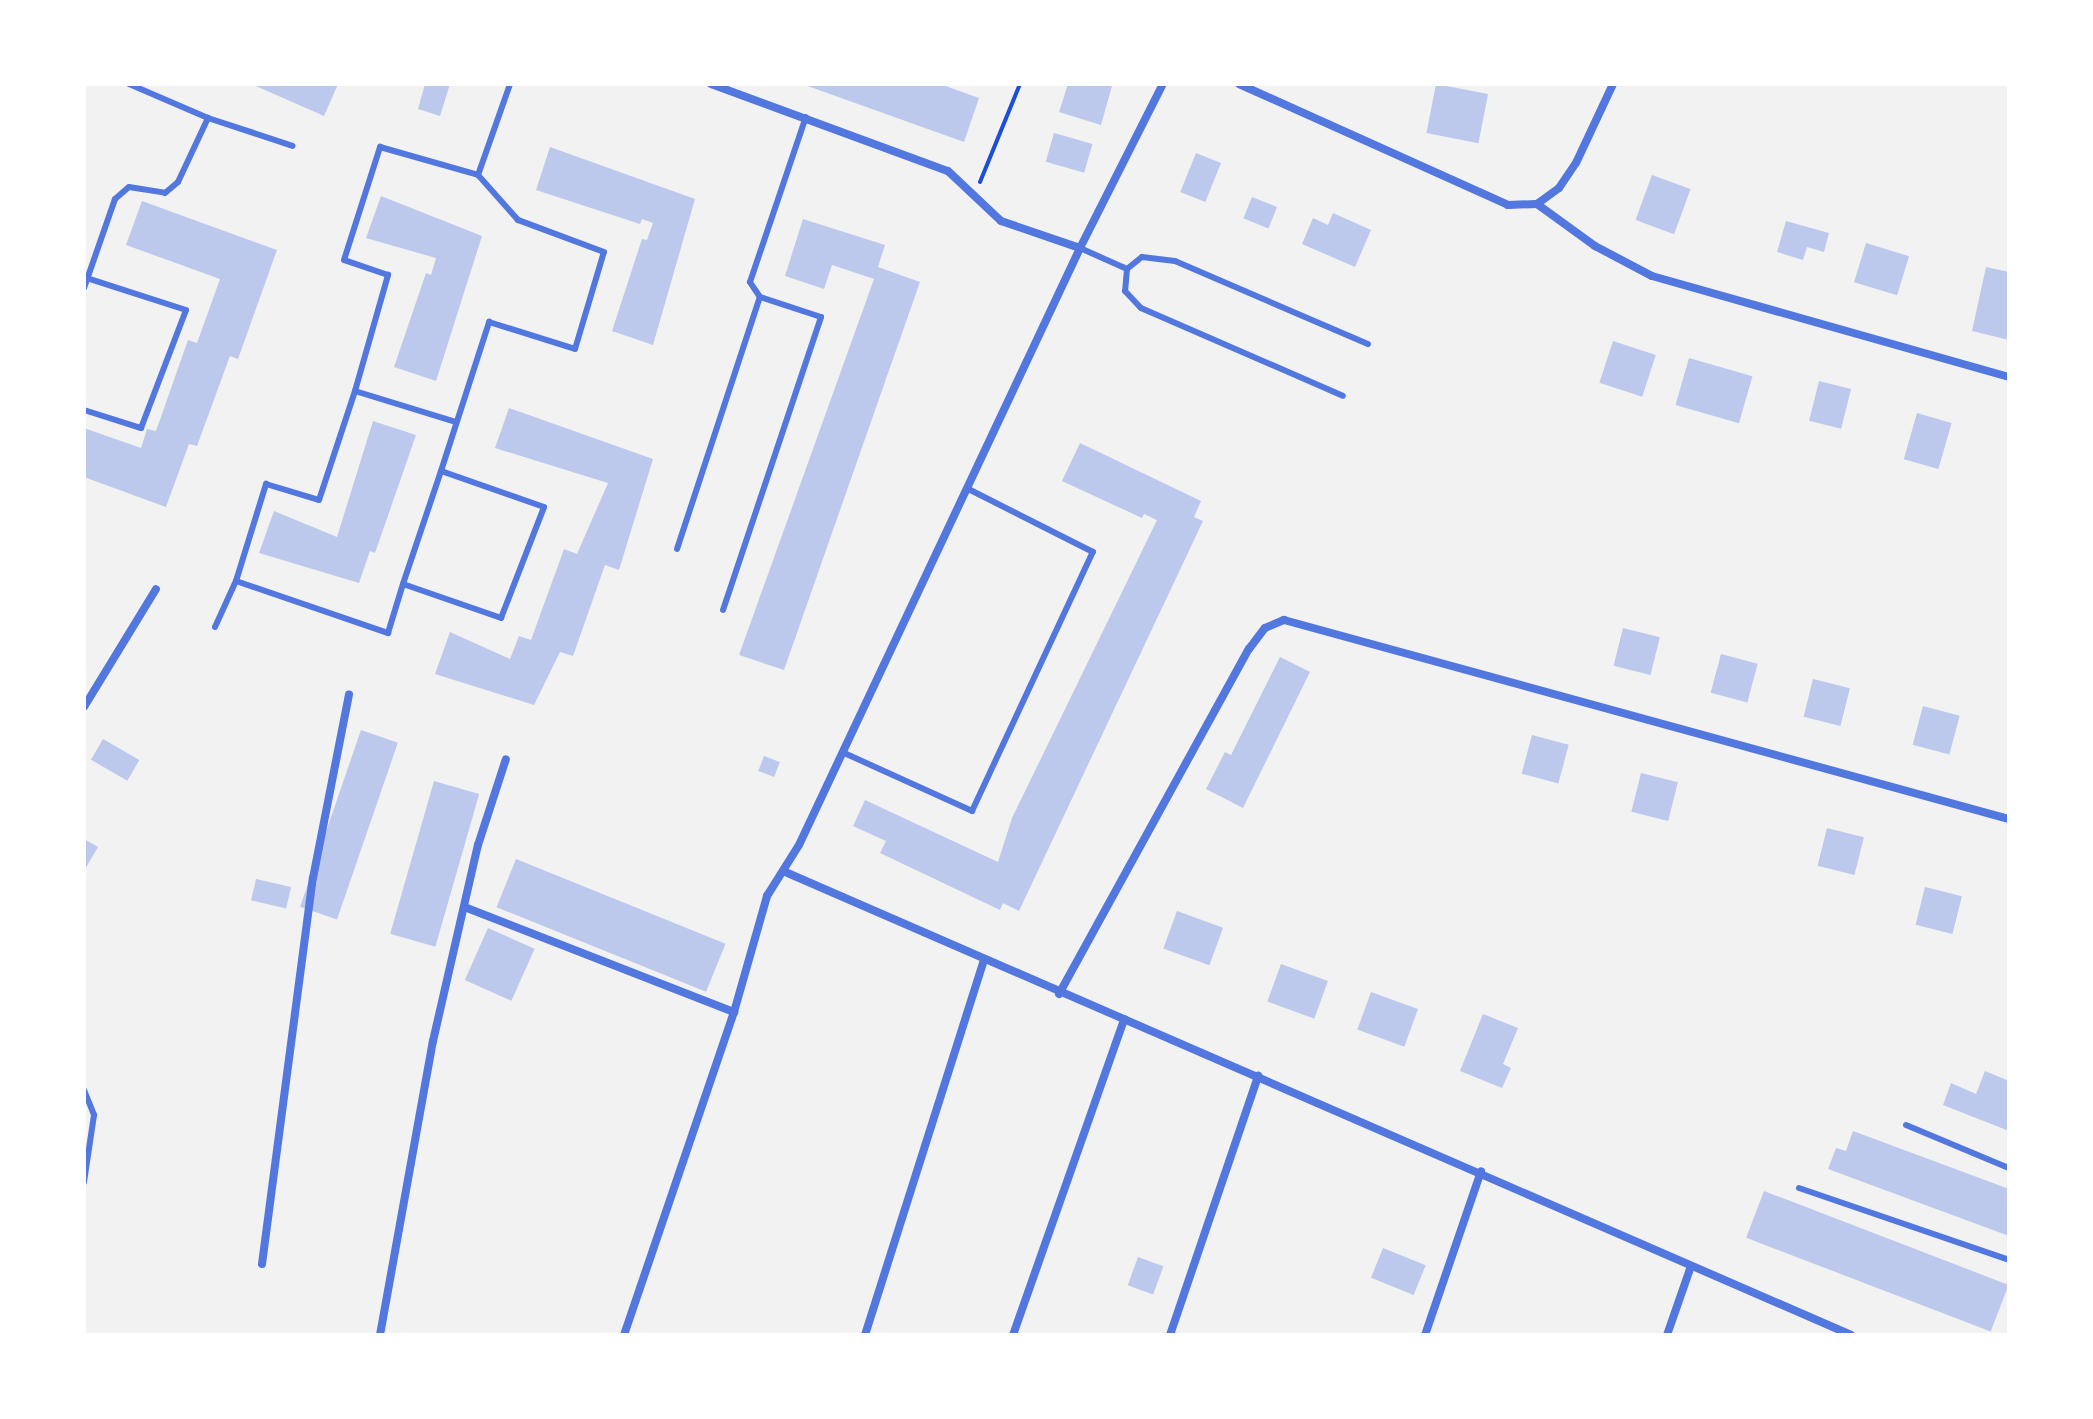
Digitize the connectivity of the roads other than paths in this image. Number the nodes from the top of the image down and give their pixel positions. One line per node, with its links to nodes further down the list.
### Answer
1 (129, 84): 8 (lane)
2 (510, 84): 10 (lane)
3 (711, 84): 7 (street)
4 (1163, 84): 12 (street)
5 (1239, 84): 11 (street)
6 (1613, 84): 11 (street)
7 (806, 117): 12 (street); 16 (lane)
8 (208, 118): 9 (lane); 14 (lane)
9 (293, 146)
10 (478, 175): 19 (lane); 22 (lane)
11 (1537, 204): 18 (street)
12 (1080, 248): 13 (lane); 24 (street)
13 (1127, 269): 17 (lane); 20 (lane)
14 (87, 278): 15 (lane); 21 (lane)
15 (84, 288)
16 (760, 297): 25 (lane); 29 (lane)
17 (1368, 344)
18 (2009, 377)
19 (355, 391): 22 (lane); 26 (lane)
20 (1343, 396)
21 (84, 410)
22 (456, 422): 23 (lane)
23 (441, 471): 27 (lane); 27 (lane)
24 (970, 490): 33 (street); 33 (lane)
25 (677, 549)
26 (236, 581): 27 (lane); 30 (lane)
27 (403, 584)
28 (156, 589): 32 (street)
29 (723, 610)
30 (215, 627)
31 (349, 694): 50 (street)
32 (84, 707)
33 (842, 752): 36 (street)
34 (506, 759): 37 (street)
35 (2009, 819): 39 (street)
36 (783, 871): 38 (street); 40 (street)
37 (467, 908): 40 (street); 52 (street)
38 (983, 962): 39 (street); 54 (street)
39 (1059, 994): 41 (street)
40 (734, 1012): 53 (street)
41 (1124, 1019): 42 (street); 55 (street)
42 (1258, 1076): 46 (street); 56 (street)
43 (84, 1090): 47 (lane)
44 (1906, 1125): 45 (lane)
45 (2009, 1168)
46 (1481, 1171): 51 (street); 57 (street)
47 (84, 1182)
48 (1799, 1188): 49 (lane)
49 (2009, 1260)
50 (262, 1264)
51 (1691, 1266): 58 (street); 59 (street)
52 (380, 1335)
53 (624, 1335)
54 (865, 1335)
55 (1013, 1335)
56 (1170, 1335)
57 (1425, 1335)
58 (1667, 1335)
59 (1851, 1335)

